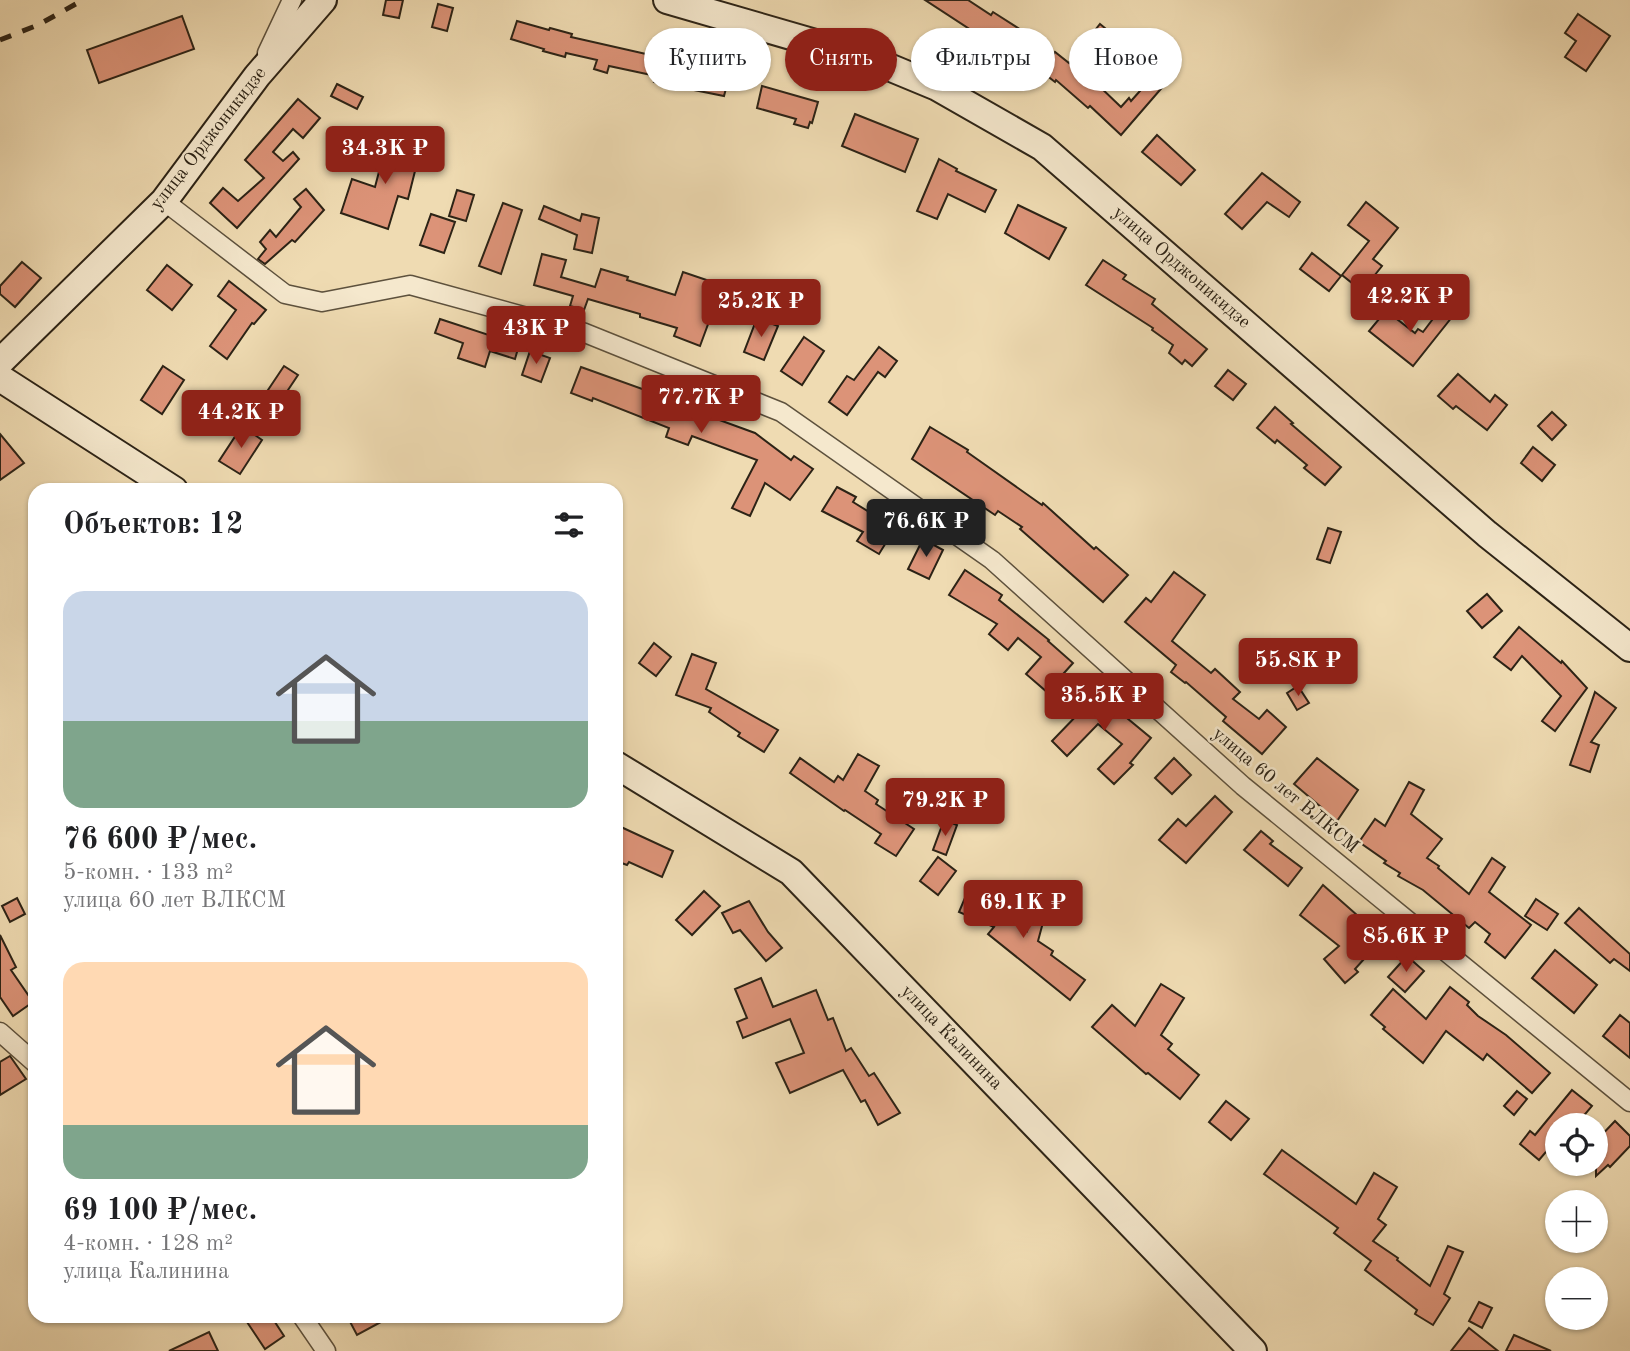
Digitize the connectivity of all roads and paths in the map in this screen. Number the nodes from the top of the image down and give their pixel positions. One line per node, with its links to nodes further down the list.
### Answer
1 (292, 0): 4 (street)
2 (323, 0): 4 (main road, улица Орджоникидзе)
3 (667, 0): 9 (main road, улица Орджоникидзе)
4 (257, 76): 5 (main road, улица Орджоникидзе)
5 (164, 201): 6 (main road, улица Орджоникидзе); 13 (street, улица 60 лет ВЛКСМ)
6 (0, 362)
7 (0, 378): 8 (main road)
8 (163, 483)
9 (1630, 648)
10 (623, 769): 16 (main road, улица Калинина)
11 (0, 1032): 12 (street)
12 (28, 1057)
13 (1630, 1102)
14 (307, 1323): 15 (street)
15 (326, 1351)
16 (1253, 1351)

